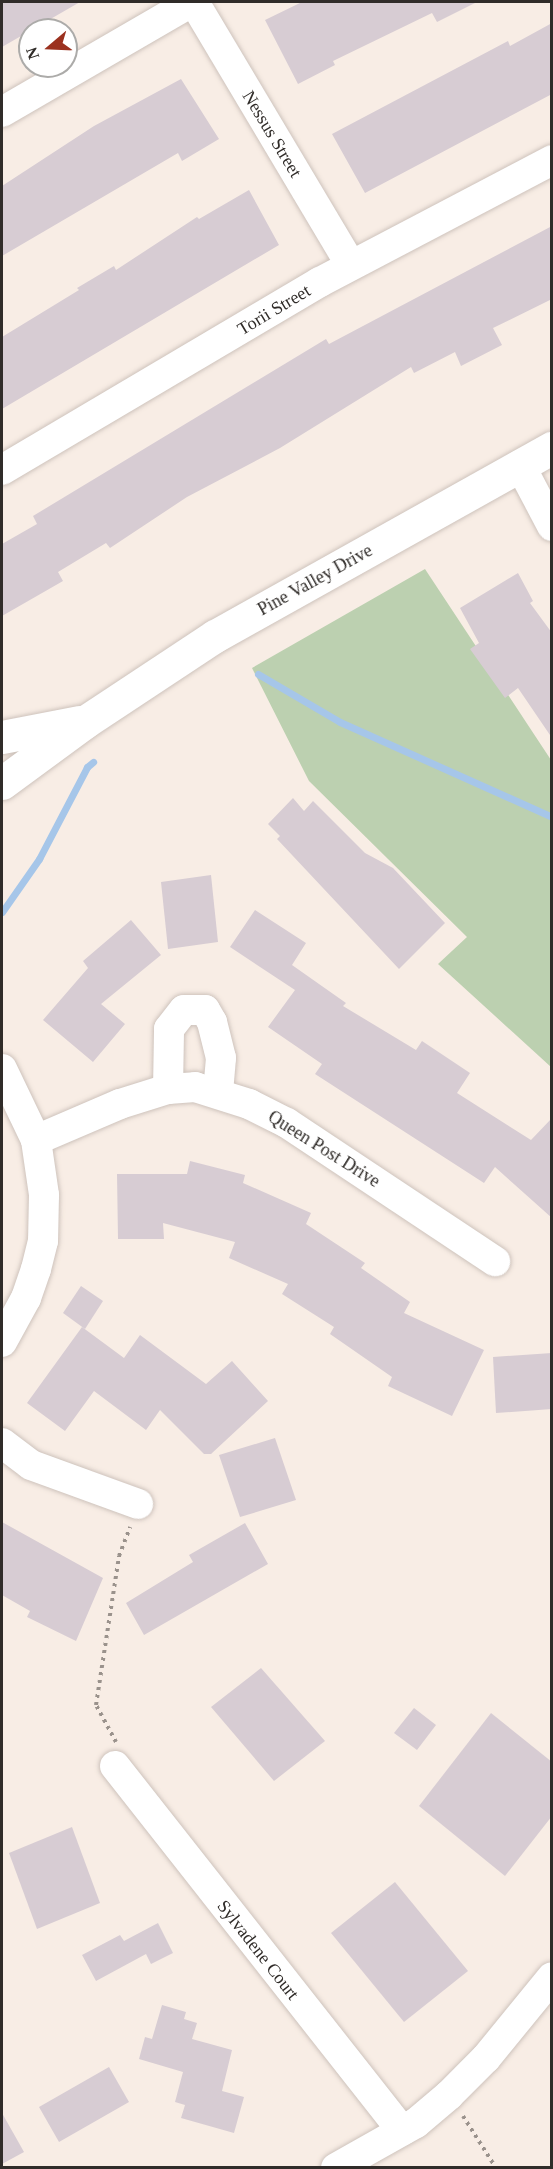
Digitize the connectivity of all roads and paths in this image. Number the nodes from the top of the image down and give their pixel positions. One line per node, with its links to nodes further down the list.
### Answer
1 (193, 2): 2 (street); 4 (street, Nessus Street)
2 (2, 112)
3 (552, 160): 4 (street, Torii Street)
4 (351, 265): 7 (street, Torii Street)
5 (552, 448): 6 (main road, Pine Valley Drive)
6 (520, 465): 8 (street); 9 (main road, Pine Valley Drive)
7 (2, 470)
8 (552, 526)
9 (85, 722): 10 (main road, Pine Valley Drive); 11 (main road, Pine Valley Drive)
10 (2, 737)
11 (2, 783)
12 (2, 1069): 15 (street)
13 (168, 1089): 14 (street, Queen Post Drive); 14 (street); 15 (street, Queen Post Drive)
14 (218, 1093): 16 (street, Queen Post Drive)
15 (36, 1140): 17 (street)
16 (495, 1262)
17 (2, 1342)
18 (2, 1443): 19 (street)
19 (138, 1504): 20 (path)
20 (116, 1766): 23 (street, Sylvadene Court)
21 (552, 1977): 22 (street)
22 (449, 2095): 23 (street); 25 (path)
23 (402, 2131): 24 (street)
24 (336, 2168)
25 (496, 2168)

